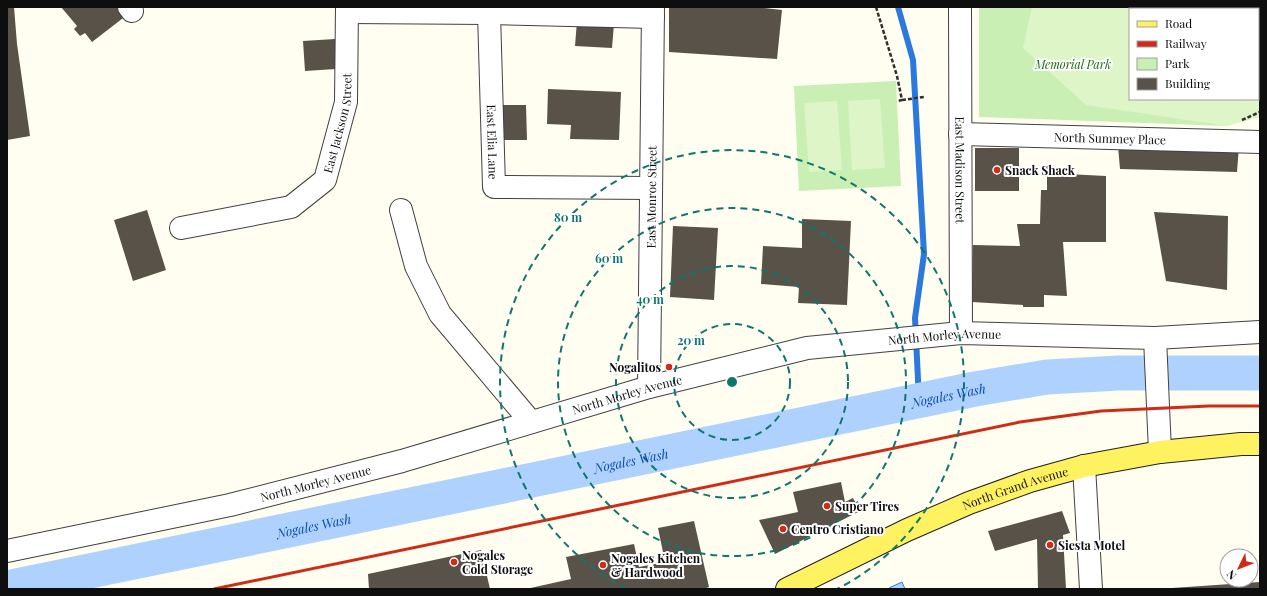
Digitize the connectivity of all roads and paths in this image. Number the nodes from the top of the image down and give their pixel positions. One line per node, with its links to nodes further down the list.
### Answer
1 (876, 7): 7 (path)
2 (960, 7): 11 (street, East Madison Street)
3 (347, 9): 5 (street); 15 (street, East Jackson Street)
4 (653, 12): 5 (street); 13 (street, East Monroe Street)
5 (489, 13): 13 (street, East Elia Lane)
6 (924, 97): 7 (path)
7 (902, 100): 8 (path)
8 (897, 101)
9 (1260, 112): 10 (path)
10 (1240, 121)
11 (960, 134): 12 (street, North Summey Place); 17 (street, East Madison Street)
12 (1260, 142)
13 (651, 188): 19 (street, East Monroe Street)
14 (400, 210): 20 (street)
15 (181, 228)
16 (1260, 330): 18 (street, North Morley Avenue)
17 (961, 333): 18 (street, North Morley Avenue); 19 (street, North Morley Avenue)
18 (1156, 346): 22 (street)
19 (649, 387): 20 (street, North Morley Avenue)
20 (531, 422): 24 (street, North Morley Avenue)
21 (1260, 444): 22 (main road, North Grand Avenue)
22 (1160, 452): 23 (main road, North Grand Avenue)
23 (1084, 466): 25 (main road, North Grand Avenue); 26 (street)
24 (7, 551)
25 (787, 589)
26 (1091, 589)

